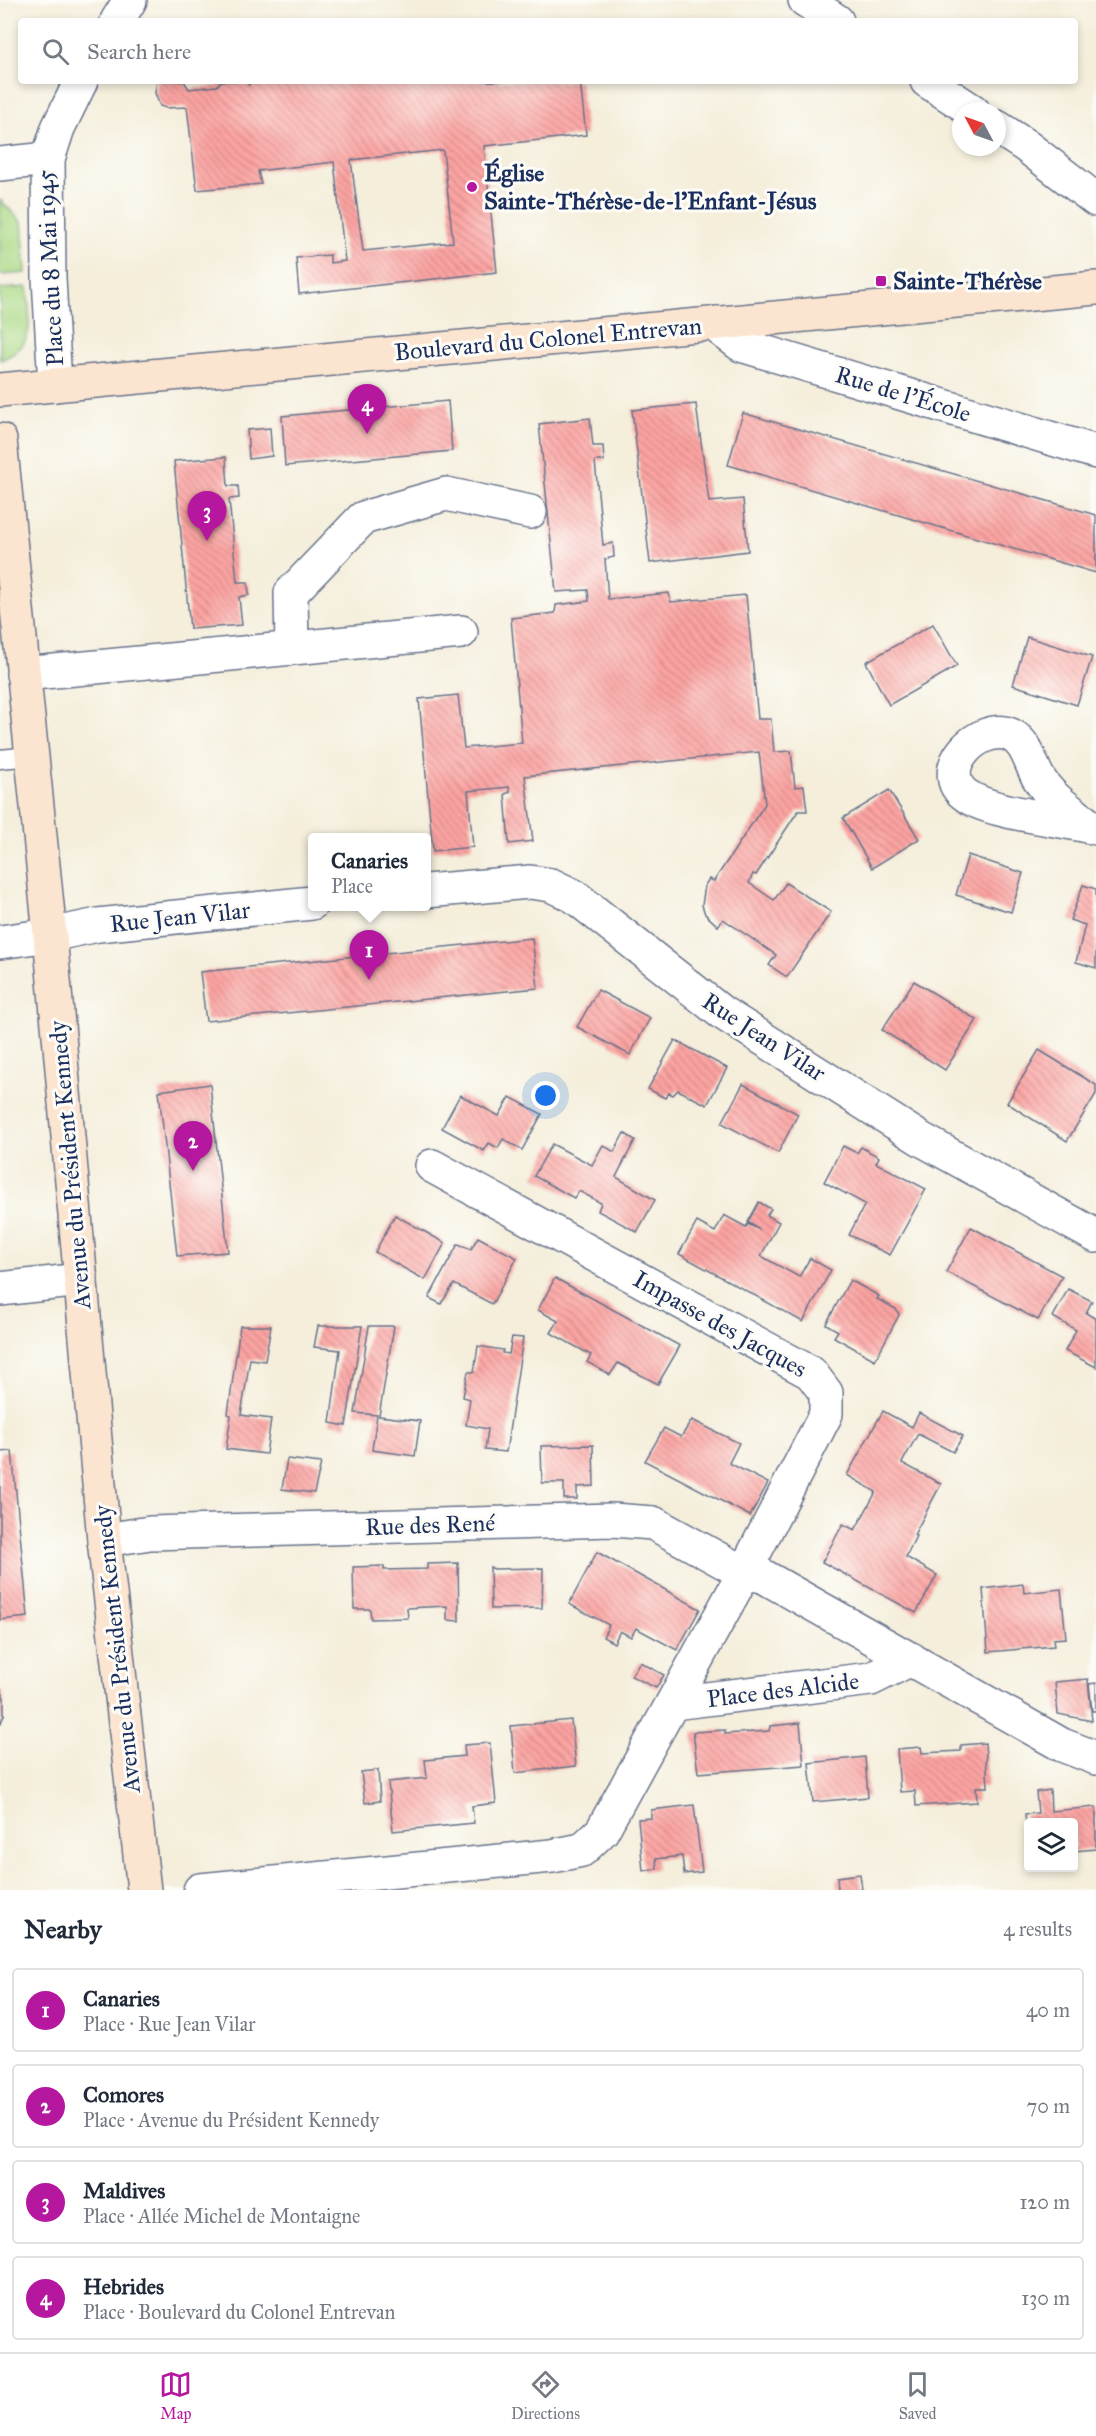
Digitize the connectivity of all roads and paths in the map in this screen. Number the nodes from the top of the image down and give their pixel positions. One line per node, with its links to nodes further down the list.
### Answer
1 (130, 0): 3 (street)
2 (805, 0): 4 (street)
3 (119, 18)
4 (832, 18)
5 (80, 84): 9 (street)
6 (932, 84): 7 (street)
7 (959, 102)
8 (1006, 133): 11 (street)
9 (48, 159): 10 (street, Place du 8 Mai 1945); 14 (street, Place du 8 Mai 1945)
10 (0, 164)
11 (1096, 200)
12 (1096, 288): 13 (street, Boulevard du Colonel Entrevan)
13 (717, 324): 14 (street, Boulevard du Colonel Entrevan); 17 (street, Rue de l'École)
14 (55, 385): 15 (street, Boulevard du Colonel Entrevan)
15 (0, 390)
16 (0, 440): 19 (street, Avenue du Président Kennedy)
17 (1096, 452)
18 (530, 512): 21 (street)
19 (4, 529): 22 (street, Avenue du Président Kennedy)
20 (461, 632): 21 (street)
21 (292, 648): 22 (street)
22 (23, 674): 23 (street, Avenue du Président Kennedy)
23 (16, 758): 26 (street, Avenue du Président Kennedy)
24 (431, 891): 29 (street, Rue Jean Vilar)
25 (308, 903): 26 (street, Rue Jean Vilar)
26 (50, 935): 27 (street, Rue Jean Vilar); 30 (street, Avenue du Président Kennedy)
27 (0, 942)
28 (432, 1167): 33 (street, Impasse des Jacques)
29 (1096, 1236)
30 (81, 1280): 31 (street); 32 (street, Avenue du Président Kennedy)
31 (0, 1289)
32 (104, 1540): 33 (street, Rue des René); 37 (street, Avenue du Président Kennedy)
33 (744, 1573): 34 (street, Place des Alcide); 35 (street, Place des Alcide)
34 (911, 1659): 35 (street, Place des Alcide); 36 (street)
35 (673, 1702): 38 (street)
36 (1096, 1758)
37 (144, 1890)
38 (200, 1890)

